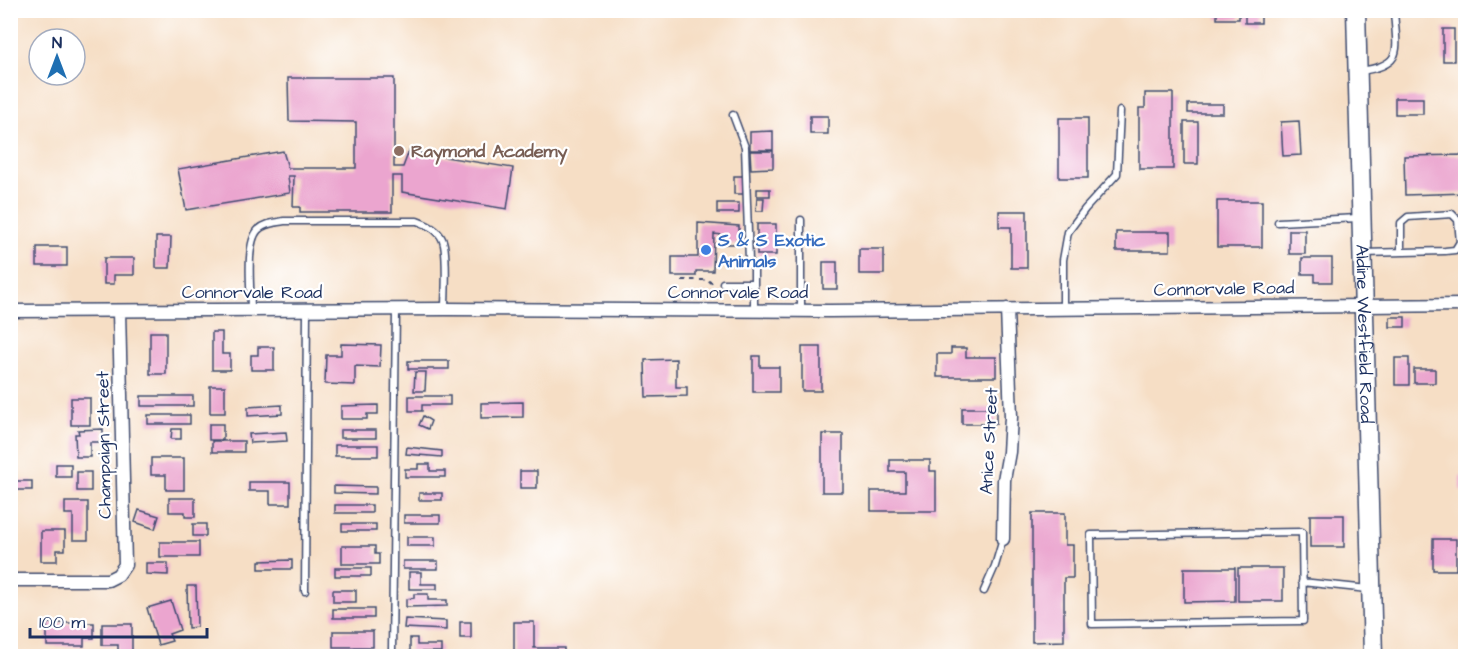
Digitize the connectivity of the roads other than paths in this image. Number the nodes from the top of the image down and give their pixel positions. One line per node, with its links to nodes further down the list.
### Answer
1 (1356, 10): 3 (main road, Aldine Westfield Road)
2 (1394, 10): 3 (lane)
3 (1358, 71): 6 (main road, Aldine Westfield Road)
4 (1120, 111): 17 (lane)
5 (732, 115): 12 (lane)
6 (1362, 218): 8 (lane); 10 (main road, Aldine Westfield Road)
7 (801, 220): 24 (lane)
8 (1278, 222)
9 (1401, 252): 9 (lane); 10 (lane)
10 (1363, 253): 13 (main road, Aldine Westfield Road)
11 (723, 283): 12 (lane)
12 (754, 283): 23 (lane)
13 (1363, 305): 14 (street, Connorvale Road); 17 (street, Connorvale Road); 28 (main road, Aldine Westfield Road)
14 (1466, 305)
15 (445, 309): 18 (lane); 20 (street, Connorvale Road); 23 (street, Connorvale Road)
16 (1007, 309): 17 (street, Connorvale Road); 24 (street, Connorvale Road); 25 (street, Anice Street)
17 (1063, 309)
18 (251, 310): 19 (street, Connorvale Road); 22 (street, Connorvale Road)
19 (307, 310): 20 (street, Connorvale Road); 29 (lane)
20 (396, 310): 31 (lane)
21 (10, 311): 22 (street, Connorvale Road)
22 (119, 311): 26 (street, Champaign Street)
23 (754, 311): 24 (street, Connorvale Road)
24 (801, 311)
25 (1003, 539): 30 (lane)
26 (10, 580)
27 (1302, 582): 27 (lane); 28 (lane)
28 (1371, 589): 32 (main road, Aldine Westfield Road)
29 (305, 591)
30 (984, 591)
31 (392, 651)
32 (1373, 657)

